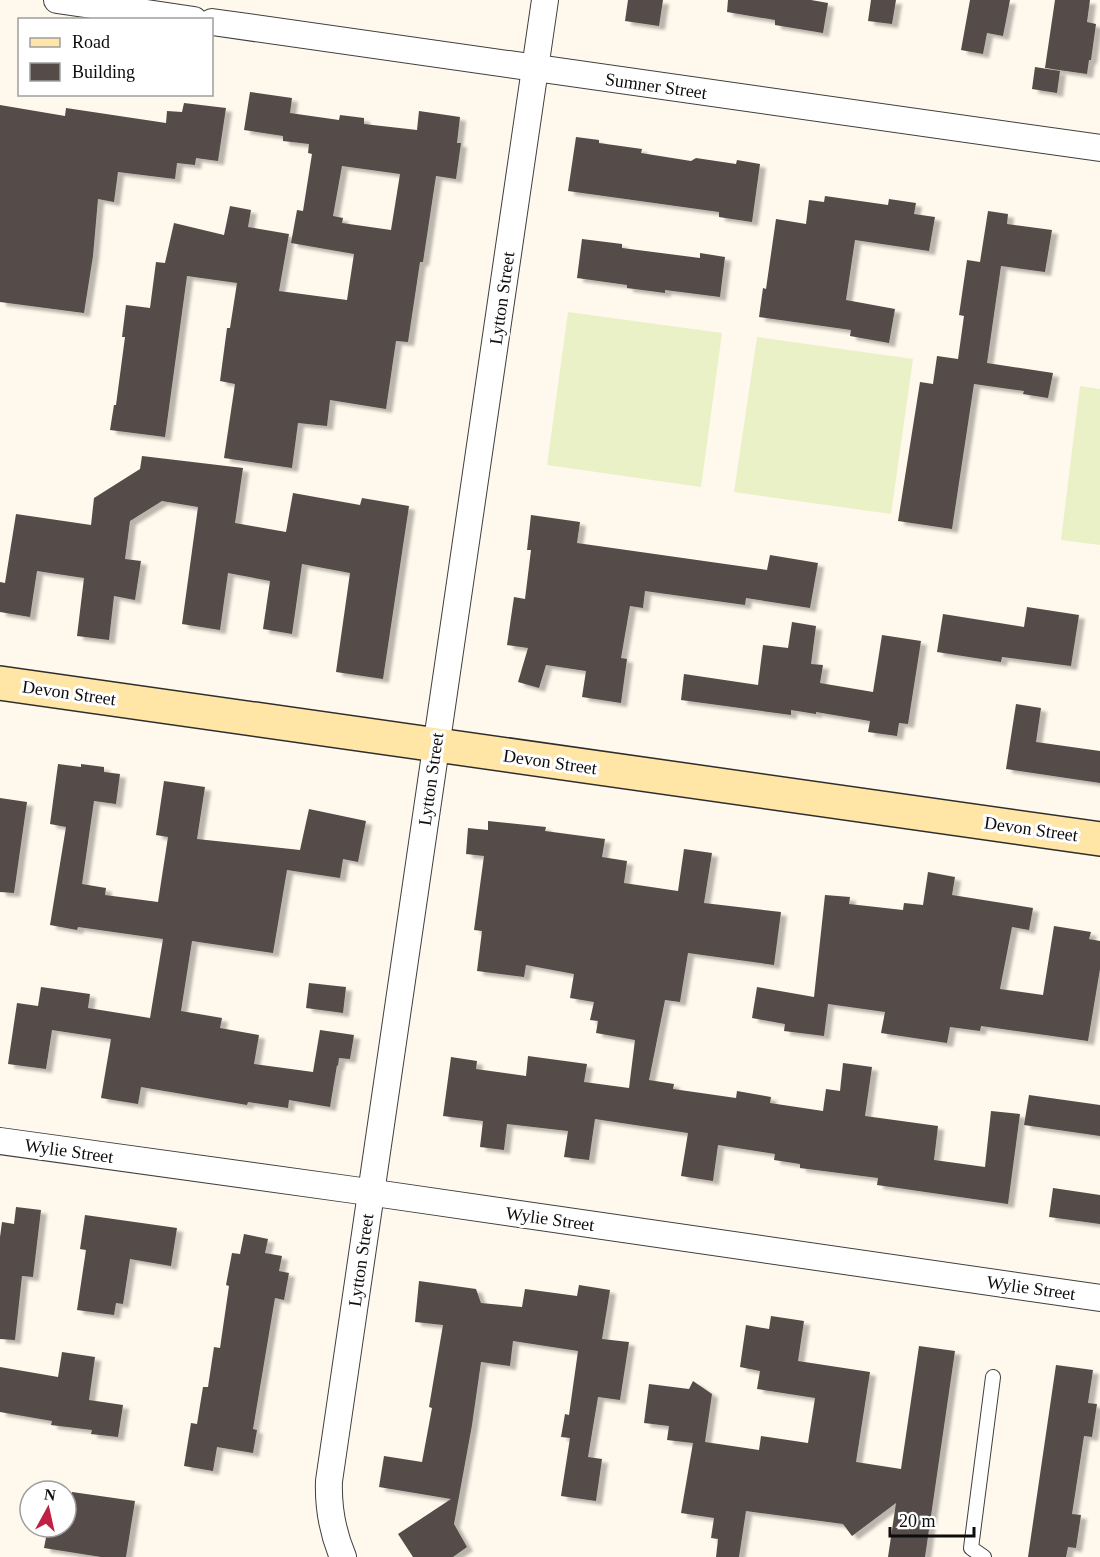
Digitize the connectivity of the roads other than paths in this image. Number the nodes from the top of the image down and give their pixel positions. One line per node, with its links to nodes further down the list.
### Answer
1 (57, 0): 3 (street)
2 (545, 0): 5 (street, Lytton Street)
3 (181, 18)
4 (213, 22): 5 (street, Sumner Street)
5 (535, 68): 6 (street, Sumner Street); 8 (street, Lytton Street)
6 (1100, 148)
7 (0, 683): 8 (main road, Devon Street)
8 (435, 746): 9 (main road, Devon Street); 11 (street, Lytton Street)
9 (1100, 839)
10 (0, 1141): 11 (street, Wylie Street)
11 (370, 1193): 12 (street, Wylie Street); 14 (street, Lytton Street)
12 (1100, 1298)
13 (993, 1377): 15 (lane)
14 (343, 1557)
15 (984, 1557)

